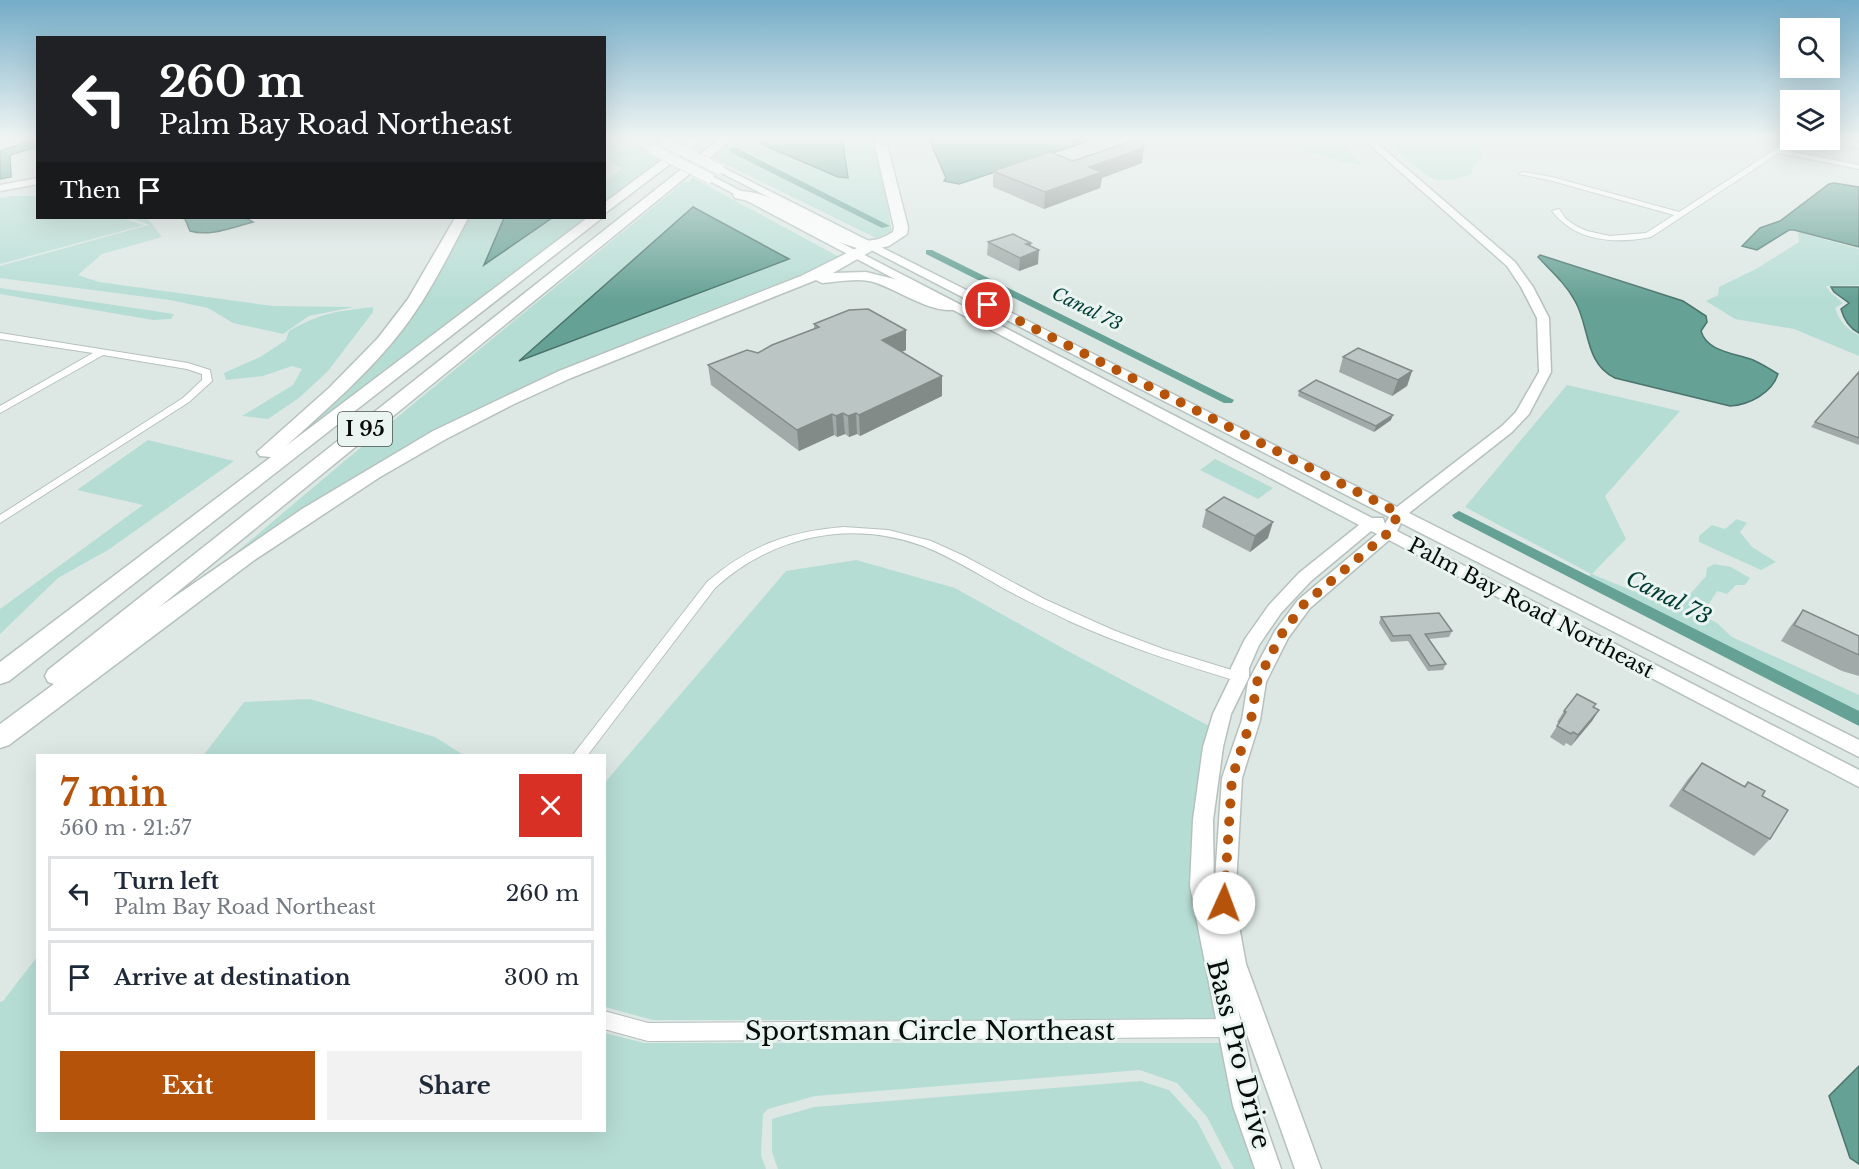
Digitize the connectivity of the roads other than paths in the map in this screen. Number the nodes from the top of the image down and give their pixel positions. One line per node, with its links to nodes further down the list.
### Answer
1 (628, 192): 10 (highway)
2 (661, 192): 28 (highway, I 95)
3 (734, 192): 9 (main road, Palm Bay Road Northeast, bridge)
4 (763, 192): 15 (main road, Palm Bay Road Northeast, bridge)
5 (892, 192): 15 (highway)
6 (1429, 192): 22 (main road)
7 (1599, 192): 12 (street)
8 (1713, 192): 12 (street)
9 (740, 195): 15 (highway); 16 (main road, Palm Bay Road Northeast)
10 (606, 208)
11 (1556, 211): 12 (street)
12 (1679, 214)
13 (460, 219): 25 (highway)
14 (594, 219): 26 (highway, I 95)
15 (870, 246): 16 (highway); 22 (main road, Palm Bay Road Northeast)
16 (856, 256): 17 (highway); 18 (main road, Palm Bay Road Northeast)
17 (795, 284): 18 (highway); 29 (highway)
18 (951, 306): 24 (main road, Palm Bay Road Northeast)
19 (0, 336): 20 (street)
20 (100, 353): 21 (street); 23 (street)
21 (0, 410)
22 (1399, 513): 24 (main road); 30 (main road, Palm Bay Road Northeast)
23 (0, 520)
24 (1379, 529): 27 (main road, Bass Pro Drive); 31 (main road, Palm Bay Road Northeast); 36 (main road, Bass Pro Drive)
25 (0, 663)
26 (0, 675)
27 (1240, 677): 32 (street); 37 (main road, Bass Pro Drive)
28 (0, 722)
29 (0, 738)
30 (1859, 749)
31 (1807, 752): 33 (main road); 34 (main road, Palm Bay Road Northeast)
32 (581, 754)
33 (1859, 766)
34 (1859, 779)
35 (606, 1021): 37 (street, Sportsman Circle Northeast)
36 (1256, 1022): 37 (street, Sportsman Circle Northeast); 39 (main road, Bass Pro Drive)
37 (1231, 1029): 38 (main road, Bass Pro Drive)
38 (1269, 1169)
39 (1308, 1169)

